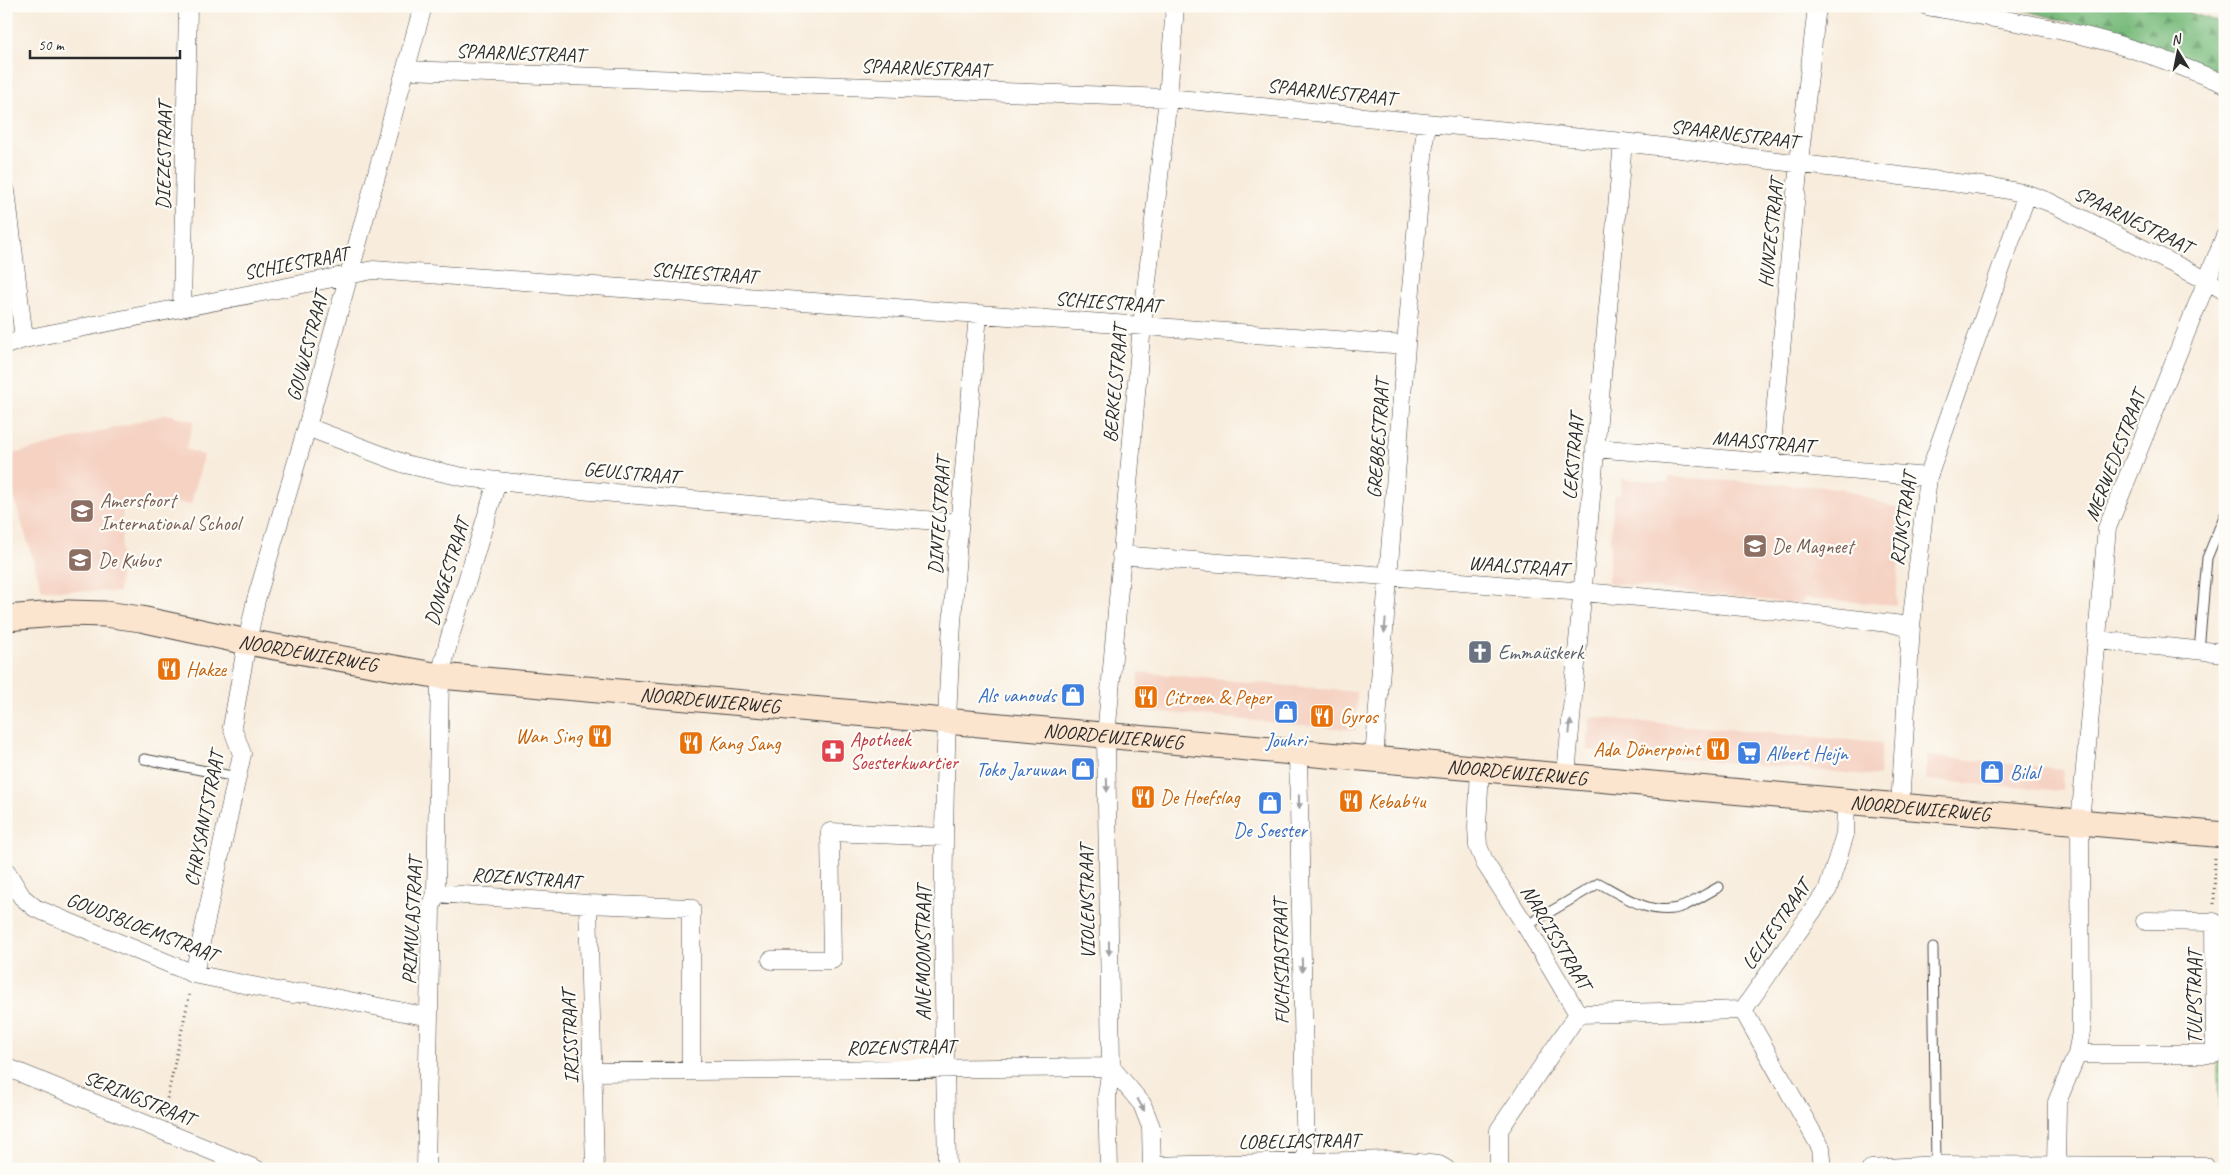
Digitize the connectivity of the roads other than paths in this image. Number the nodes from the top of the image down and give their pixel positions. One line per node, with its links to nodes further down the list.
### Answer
1 (188, 6): 18 (street, DIEZESTRAAT)
2 (423, 6): 6 (street, GOUWESTRAAT)
3 (1175, 6): 8 (street, BERKELSTRAAT)
4 (1818, 6): 11 (street, HUNZESTRAAT)
5 (1927, 6): 7 (street)
6 (406, 70): 8 (street, SPAARNESTRAAT); 15 (street, GOUWESTRAAT)
7 (2225, 84)
8 (1168, 98): 9 (street, SPAARNESTRAAT); 20 (street, BERKELSTRAAT)
9 (1426, 123): 10 (street, SPAARNESTRAAT); 23 (street, GREBBESTRAAT)
10 (1623, 142): 11 (street, SPAARNESTRAAT); 25 (street, LEKSTRAAT)
11 (1799, 162): 13 (street, SPAARNESTRAAT); 26 (street, HUNZESTRAAT)
12 (6, 191): 21 (street)
13 (2027, 194): 16 (street, SPAARNESTRAAT); 27 (street, RIJNSTRAAT)
14 (2225, 236): 16 (street, MERWEDESTRAAT)
15 (348, 274): 18 (street, SCHIESTRAAT); 19 (street, SCHIESTRAAT); 24 (street, GOUWESTRAAT)
16 (2208, 281): 17 (street, SPAARNESTRAAT); 36 (street, MERWEDESTRAAT)
17 (2225, 291)
18 (182, 307): 21 (street, SCHIESTRAAT)
19 (978, 315): 20 (street, SCHIESTRAAT); 30 (street, DINTELSTRAAT)
20 (1142, 324): 23 (street, SCHIESTRAAT); 31 (street, BERKELSTRAAT)
21 (24, 339): 22 (street, SCHIESTRAAT)
22 (6, 345)
23 (1406, 345): 32 (street, GREBBESTRAAT)
24 (307, 426): 28 (street, GEULSTRAAT); 37 (street, GOUWESTRAAT)
25 (1595, 448): 26 (street, MAASSTRAAT); 33 (street, LEKSTRAAT)
26 (1770, 464): 27 (street, MAASSTRAAT)
27 (1928, 477): 35 (street, RIJNSTRAAT)
28 (497, 482): 30 (street, GEULSTRAAT); 40 (street, DONGESTRAAT)
29 (2225, 514): 38 (lane)
30 (959, 522): 41 (street, DINTELSTRAAT)
31 (1121, 555): 32 (street, WAALSTRAAT); 42 (street, BERKELSTRAAT)
32 (1389, 578): 33 (street, WAALSTRAAT); 45 (street, GREBBESTRAAT, one-way to 45)
33 (1582, 592): 35 (street, WAALSTRAAT); 47 (street, LEKSTRAAT, one-way to 33)
34 (6, 618): 37 (street, NOORDEWIERWEG)
35 (1911, 626): 50 (street, RIJNSTRAAT)
36 (2097, 640): 38 (street); 51 (street, MERWEDESTRAAT)
37 (247, 642): 40 (street, NOORDEWIERWEG); 48 (street, CHRYSANTSTRAAT)
38 (2199, 650): 39 (street)
39 (2225, 653)
40 (440, 676): 41 (street, NOORDEWIERWEG); 56 (street, PRIMULASTRAAT)
41 (947, 721): 42 (street, NOORDEWIERWEG); 53 (street, ANEMOONSTRAAT)
42 (1106, 737): 43 (street, NOORDEWIERWEG); 67 (street, VIOLENSTRAAT, one-way to 67)
43 (1298, 753): 45 (street, NOORDEWIERWEG); 72 (street, FUCHSIASTRAAT, one-way to 72)
44 (144, 759): 48 (lane)
45 (1374, 759): 46 (street, NOORDEWIERWEG)
46 (1480, 769): 47 (street, NOORDEWIERWEG); 59 (street, NARCISSTRAAT)
47 (1566, 775): 49 (street, NOORDEWIERWEG)
48 (237, 776): 62 (street, CHRYSANTSTRAAT)
49 (1846, 802): 50 (street, NOORDEWIERWEG); 63 (street, LELIESTRAAT)
50 (1900, 806): 51 (street, NOORDEWIERWEG)
51 (2080, 822): 52 (street, NOORDEWIERWEG); 66 (street)
52 (2220, 835)
53 (944, 837): 61 (street); 69 (street, ANEMOONSTRAAT)
54 (6, 871): 62 (street, GOUDSBLOEMSTRAAT)
55 (1718, 887): 59 (lane)
56 (436, 893): 57 (street, ROZENSTRAAT); 65 (street, PRIMULASTRAAT)
57 (588, 904): 70 (street, ROZENSTRAAT); 71 (street, IRISSTRAAT)
58 (2145, 921): 66 (street, TULPSTRAAT)
59 (1526, 926): 64 (street, NARCISSTRAAT)
60 (1933, 948): 73 (lane)
61 (771, 960)
62 (194, 974): 65 (street, GOUDSBLOEMSTRAAT)
63 (1743, 1010): 64 (street); 84 (street)
64 (1578, 1014): 83 (street, NARCISSTRAAT)
65 (429, 1017): 78 (street, PRIMULASTRAAT)
66 (2077, 1054): 75 (street)
67 (1111, 1066): 69 (street, ROZENSTRAAT); 76 (street, one-way to 76); 81 (street, VIOLENSTRAAT)
68 (6, 1067): 77 (street, SERINGSTRAAT)
69 (945, 1068): 70 (street, ROZENSTRAAT); 80 (street, ANEMOONSTRAAT)
70 (691, 1071): 71 (street, ROZENSTRAAT)
71 (592, 1072): 79 (street, IRISSTRAAT)
72 (1306, 1165): 76 (street, LOBELIASTRAAT); 82 (street, LOBELIASTRAAT)
73 (1936, 1165): 75 (street); 85 (street)
74 (2205, 1166): 75 (street)
75 (2056, 1167)
76 (1152, 1168)
77 (256, 1169)
78 (426, 1169)
79 (595, 1169)
80 (947, 1169)
81 (1108, 1169)
82 (1446, 1169)
83 (1499, 1169)
84 (1823, 1169)
85 (1871, 1169)

